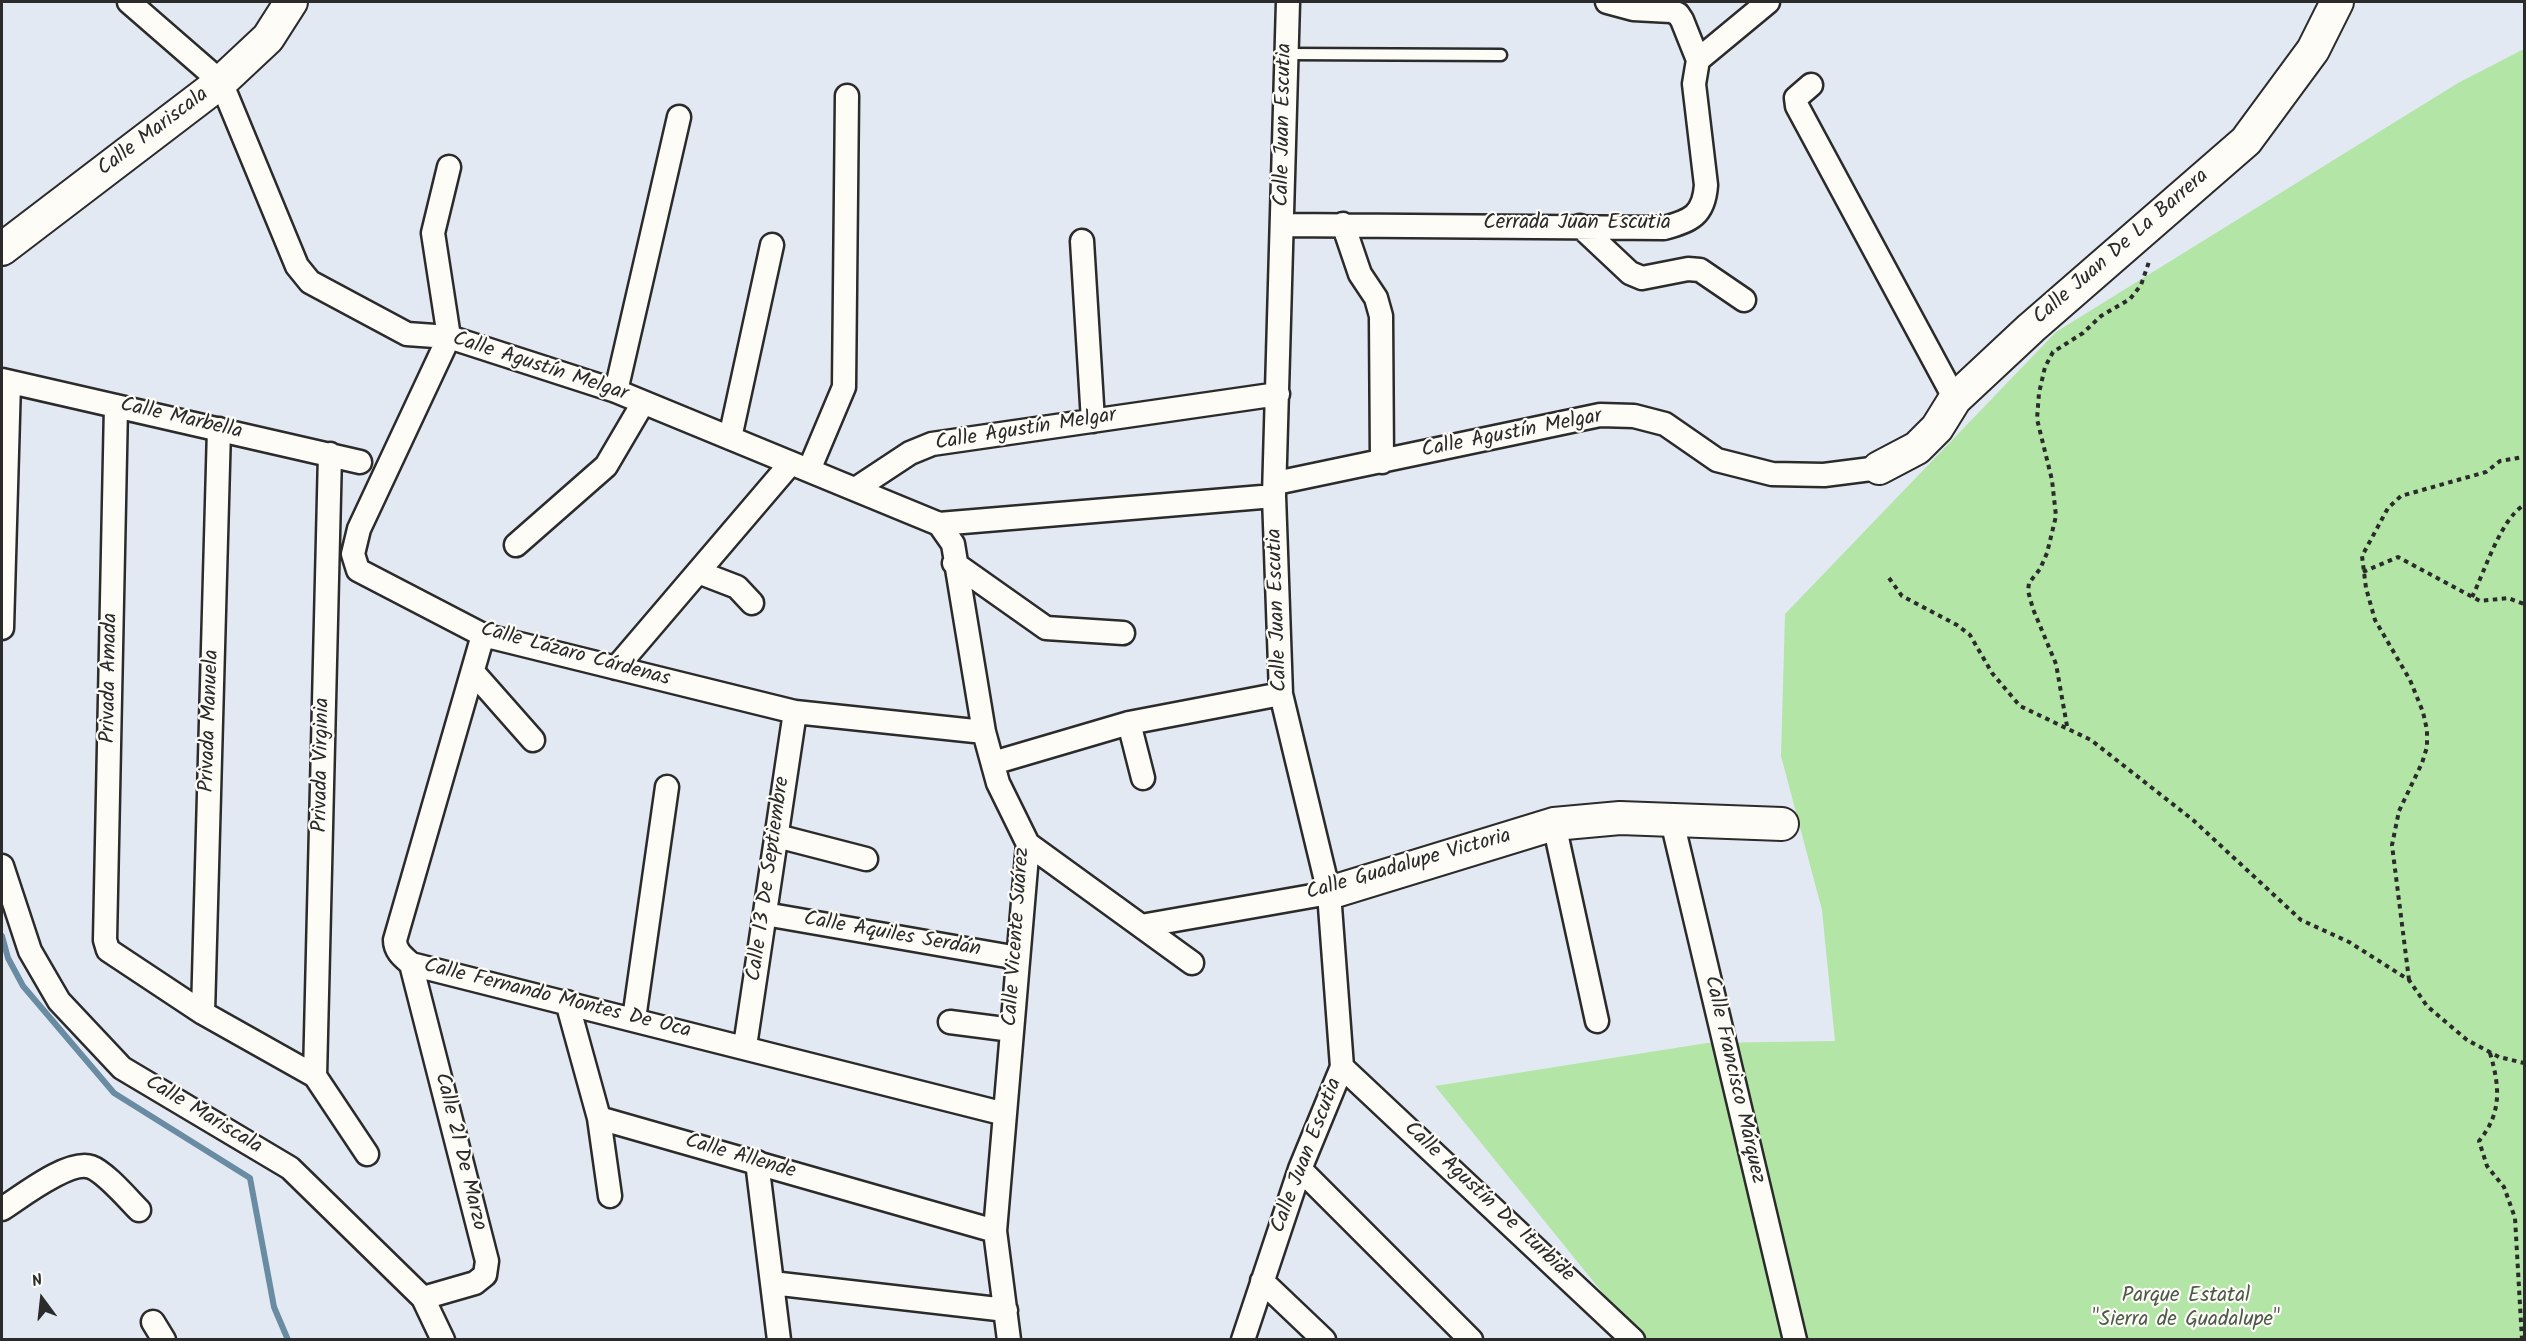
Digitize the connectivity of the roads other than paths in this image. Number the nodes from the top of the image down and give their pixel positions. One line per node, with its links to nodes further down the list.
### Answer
1 (129, 2): 10 (street, Calle Agustín Melgar)
2 (291, 2): 10 (street, Calle Mariscala)
3 (1288, 2): 7 (street, Calle Juan Escutia)
4 (1607, 2): 9 (street, Cerrada Juan Escutia)
5 (1768, 2): 9 (street)
6 (2337, 2): 26 (street, Calle Juan De La Barrera)
7 (1287, 54): 8 (lane); 16 (street, Calle Juan Escutia)
8 (1501, 55)
9 (1698, 60): 17 (street, Cerrada Juan Escutia)
10 (221, 82): 20 (street, Calle Mariscala); 22 (street, Calle Agustín Melgar)
11 (1811, 86): 26 (street)
12 (847, 96): 35 (street)
13 (679, 117): 24 (street)
14 (448, 167): 22 (street)
15 (1343, 224): 16 (street, Cerrada Juan Escutia); 17 (street, Cerrada Juan Escutia); 34 (street)
16 (1283, 225): 25 (street, Calle Juan Escutia)
17 (1580, 226): 21 (street)
18 (1082, 241): 29 (street)
19 (772, 245): 31 (street)
20 (2, 249)
21 (1744, 300)
22 (449, 337): 24 (street, Calle Agustín Melgar); 46 (street, Calle Lázaro Cárdenas)
23 (5, 381): 28 (street, Calle Marbella); 44 (street)
24 (616, 392): 27 (street, Calle Agustín Melgar)
25 (1278, 394): 29 (street, Calle Agustín Melgar); 38 (street, Calle Juan Escutia)
26 (1955, 399): 36 (street, Calle Juan De La Barrera)
27 (643, 403): 31 (street, Calle Agustín Melgar); 40 (street)
28 (116, 406): 30 (street, Calle Marbella); 71 (street, Privada Amada)
29 (1093, 421): 37 (street, Calle Agustín Melgar)
30 (219, 429): 32 (street, Calle Marbella); 71 (street, Privada Manuela)
31 (730, 438): 35 (street, Calle Agustín Melgar)
32 (330, 454): 33 (street, Calle Marbella); 78 (street, Privada Virginia)
33 (360, 462)
34 (1382, 462): 36 (street, Calle Agustín Melgar); 38 (street, Calle Agustín Melgar)
35 (800, 466): 37 (street, Calle Agustín Melgar); 42 (street)
36 (1879, 468)
37 (857, 488): 39 (street, Calle Agustín Melgar)
38 (1275, 489): 39 (street, Calle Agustín Melgar); 49 (street, Calle Juan Escutia)
39 (939, 524): 41 (street)
40 (516, 545)
41 (954, 553): 45 (street); 52 (street, Calle Vicente Suárez)
42 (698, 572): 43 (street); 47 (street)
43 (753, 603)
44 (2, 628)
45 (1123, 633)
46 (483, 635): 47 (street, Calle Lázaro Cárdenas); 48 (street, Calle Fernando Montes De Oca)
47 (616, 668): 50 (street, Calle Lázaro Cárdenas)
48 (472, 672): 53 (street); 69 (street, Calle Fernando Montes De Oca)
49 (1281, 694): 51 (street); 64 (street, Calle Juan Escutia)
50 (795, 712): 52 (street, Calle Lázaro Cárdenas); 60 (street, Calle 13 De Septiembre)
51 (1129, 723): 54 (street); 55 (street)
52 (984, 732): 54 (street, Calle Vicente Suárez)
53 (533, 740)
54 (993, 763): 61 (street, Calle Vicente Suárez)
55 (1143, 778)
56 (667, 787): 72 (street)
57 (1672, 821): 58 (street, Calle Guadalupe Victoria); 59 (street, Calle Guadalupe Victoria); 99 (street, Calle Francisco Márquez)
58 (1554, 824): 64 (street, Calle Guadalupe Victoria); 73 (street)
59 (1782, 824)
60 (777, 836): 62 (street); 65 (street, Calle 13 De Septiembre)
61 (1028, 844): 66 (street); 67 (street, Calle Vicente Suárez)
62 (866, 860)
63 (2, 866): 90 (street, Calle Mariscala)
64 (1329, 893): 66 (street, Calle Guadalupe Victoria); 77 (street, Calle Juan Escutia)
65 (765, 914): 67 (street, Calle Aquiles Serdán); 76 (street, Calle 13 De Septiembre)
66 (1141, 926): 68 (street)
67 (1018, 958): 75 (street, Calle Vicente Suárez)
68 (1192, 963)
69 (411, 964): 70 (street, Calle Fernando Montes De Oca); 90 (street, Calle 21 De Marzo)
70 (567, 1002): 72 (street, Calle Fernando Montes De Oca); 80 (street)
71 (203, 1013): 78 (street)
72 (634, 1019): 76 (street, Calle Fernando Montes De Oca)
73 (1597, 1021)
74 (950, 1022): 75 (street)
75 (1012, 1030): 79 (street, Calle Vicente Suárez)
76 (745, 1046): 79 (street, Calle Fernando Montes De Oca)
77 (1342, 1067): 83 (street, Calle Juan Escutia); 98 (street, Calle Agustín De Iturbide)
78 (315, 1076): 81 (street)
79 (1005, 1114): 87 (street, Calle Vicente Suárez)
80 (599, 1118): 82 (street, Calle Allende); 84 (street)
81 (367, 1154)
82 (757, 1162): 87 (street, Calle Allende); 89 (street)
83 (1300, 1169): 88 (street, Calle Juan Escutia); 97 (street)
84 (610, 1196)
85 (2, 1209): 86 (street)
86 (139, 1210)
87 (995, 1232): 91 (street, Calle Vicente Suárez)
88 (1262, 1281): 95 (street, Calle Juan Escutia); 96 (street)
89 (772, 1283): 91 (street); 93 (street)
90 (423, 1299): 92 (street, Calle Mariscala)
91 (1006, 1310): 94 (street, Calle Vicente Suárez)
92 (443, 1340)
93 (779, 1340)
94 (1009, 1340)
95 (1243, 1340)
96 (1324, 1340)
97 (1471, 1340)
98 (1633, 1340)
99 (1795, 1340)

